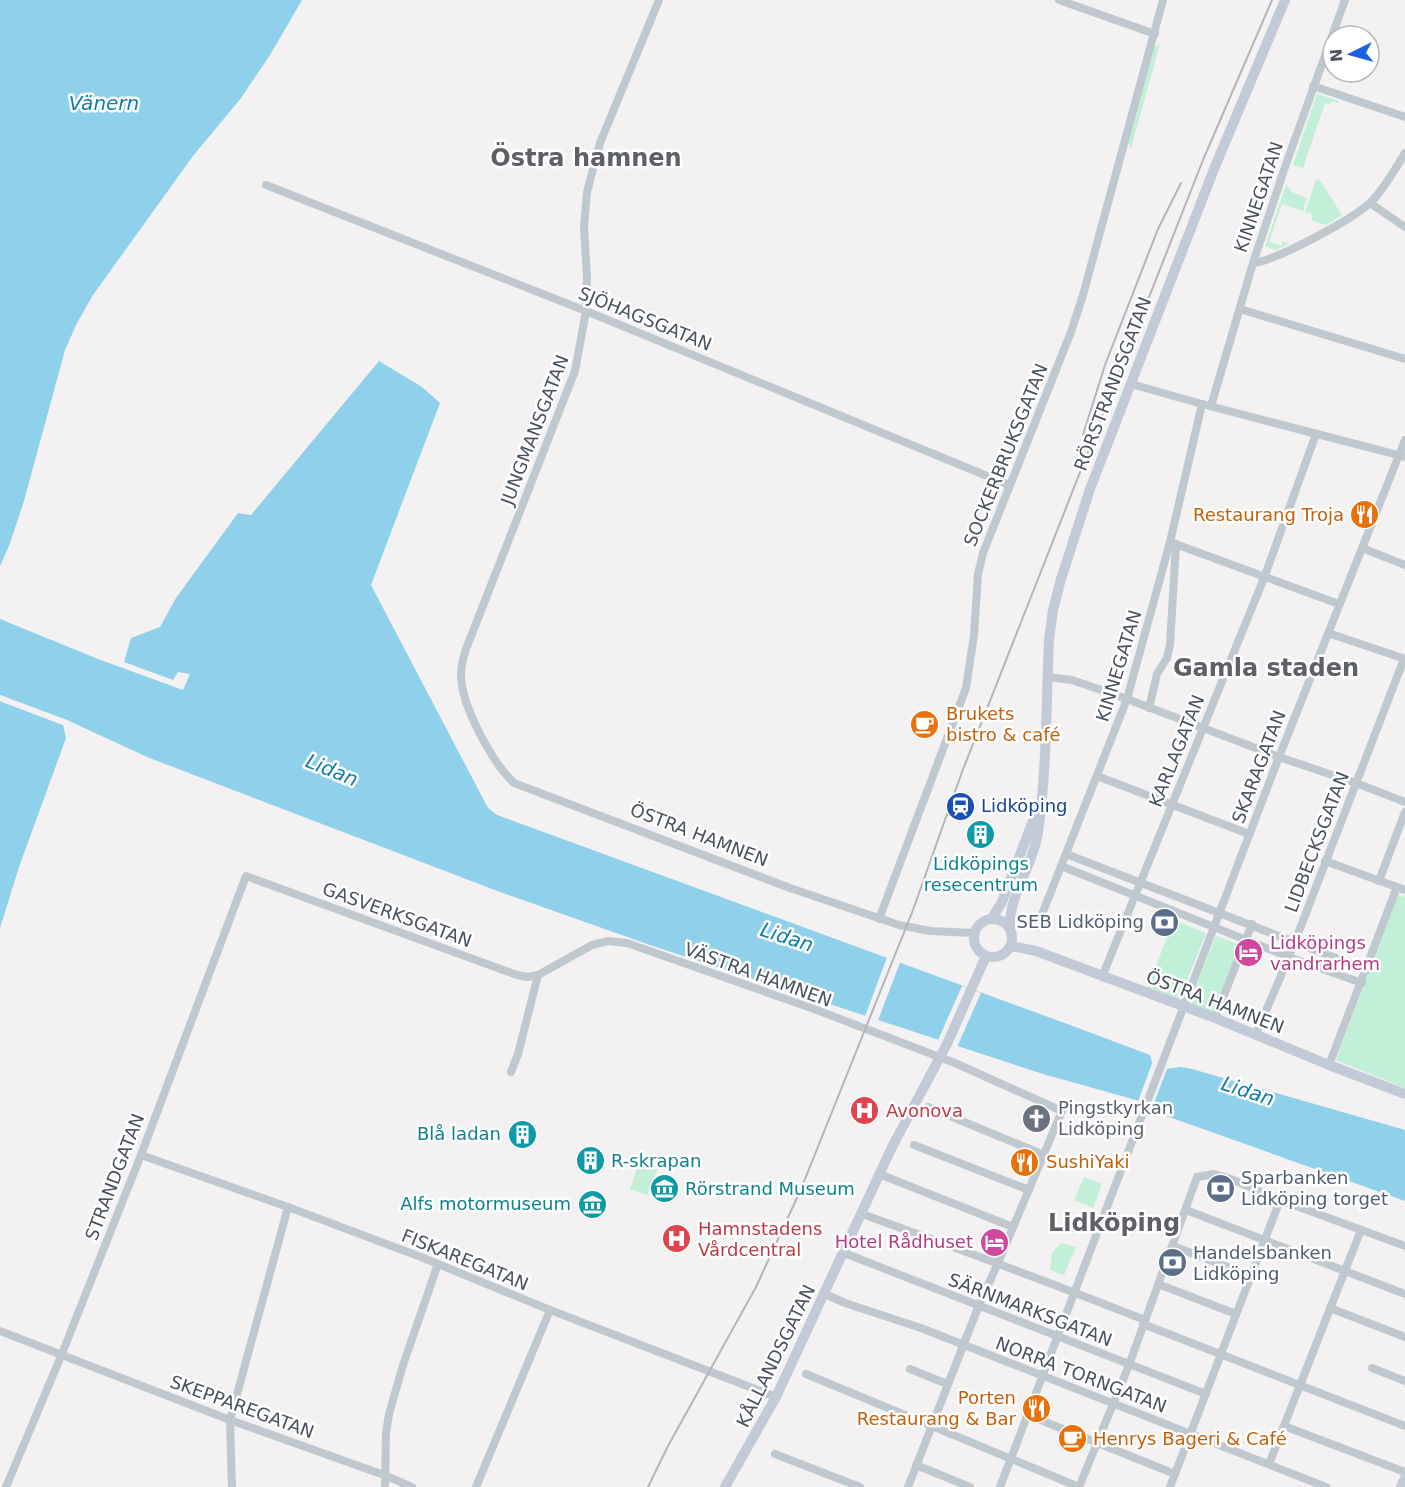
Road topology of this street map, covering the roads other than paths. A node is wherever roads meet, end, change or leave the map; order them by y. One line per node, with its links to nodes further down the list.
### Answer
1 (659, 0): 15 (street, JUNGMANSGATAN)
2 (1059, 0): 6 (street)
3 (1164, 0): 6 (street, SOCKERBRUKSGATAN)
4 (1285, 0): 17 (main road, RÖRSTRANDSGATAN)
5 (1345, 0): 7 (street, KINNEGATAN)
6 (1155, 34): 23 (street, SOCKERBRUKSGATAN)
7 (1313, 86): 8 (street); 13 (street, KINNEGATAN)
8 (1405, 117)
9 (1405, 153): 11 (street)
10 (266, 185): 15 (street, SJÖHAGSGATAN)
11 (1370, 203): 12 (street); 13 (street)
12 (1405, 227)
13 (1253, 263): 14 (street, KINNEGATAN)
14 (1240, 309): 16 (street); 19 (street, KINNEGATAN)
15 (586, 311): 23 (street, SJÖHAGSGATAN); 32 (street, JUNGMANSGATAN)
16 (1405, 359)
17 (1131, 384): 18 (street); 31 (main road, RÖRSTRANDSGATAN)
18 (1202, 404): 19 (street); 24 (street, KINNEGATAN)
19 (1211, 406): 20 (street)
20 (1316, 434): 22 (street); 27 (street, KARLAGATAN)
21 (1405, 440): 22 (street, SKARAGATAN)
22 (1402, 456): 25 (street, SKARAGATAN)
23 (1009, 485): 54 (street, SOCKERBRUKSGATAN)
24 (1173, 543): 27 (street); 33 (street, KINNEGATAN); 34 (street)
25 (1362, 548): 26 (street); 28 (street, SKARAGATAN)
26 (1405, 565)
27 (1264, 578): 28 (street); 35 (street, KARLAGATAN)
28 (1339, 604): 29 (street, SKARAGATAN)
29 (1328, 633): 30 (street); 36 (street, SKARAGATAN)
30 (1405, 659): 38 (street, LIDBECKSGATAN)
31 (1047, 677): 33 (street); 39 (main road, RÖRSTRANDSGATAN)
32 (464, 693): 54 (street, ÖSTRA HAMNEN)
33 (1127, 699): 34 (street); 37 (street, KINNEGATAN)
34 (1149, 708): 35 (street)
35 (1202, 728): 36 (street); 41 (street, KARLAGATAN)
36 (1279, 757): 38 (street); 43 (street, SKARAGATAN)
37 (1097, 776): 41 (street); 44 (street, KINNEGATAN)
38 (1356, 783): 40 (street); 45 (street, LIDBECKSGATAN)
39 (1041, 798): 53 (main road, RÖRSTRANDSGATAN); 58 (main road, RÖRSTRANDSGATAN)
40 (1405, 802)
41 (1172, 805): 43 (street); 49 (street, KARLAGATAN)
42 (1405, 812): 48 (street)
43 (1250, 834): 52 (street, SKARAGATAN)
44 (1066, 854): 46 (street, KINNEGATAN); 49 (street)
45 (1325, 861): 48 (street); 61 (street, LIDBECKSGATAN)
46 (1061, 866): 51 (street); 56 (street, KINNEGATAN)
47 (246, 876): 66 (street, GASVERKSGATAN); 78 (street, STRANDGATAN)
48 (1379, 880): 50 (street)
49 (1142, 883): 51 (street, KARLAGATAN); 52 (street)
50 (1401, 889): 65 (street)
51 (1135, 895): 57 (street); 67 (street, KARLAGATAN)
52 (1219, 913): 55 (street); 57 (street, SKARAGATAN)
53 (992, 918): 58 (main road); 59 (main road)
54 (879, 919): 59 (street, ÖSTRA HAMNEN)
55 (1252, 924): 60 (street); 61 (street)
56 (1037, 927)
57 (1214, 927): 60 (street); 69 (street, SKARAGATAN)
58 (1010, 928): 62 (main road)
59 (974, 933): 63 (main road)
60 (1247, 940): 64 (street); 70 (street)
61 (1294, 942): 64 (street, LIDBECKSGATAN); 65 (street)
62 (1011, 946): 63 (main road); 67 (main road, ÖSTRA HAMNEN)
63 (986, 956): 72 (main road, KÅLLANDSGATAN)
64 (1289, 957): 68 (street); 71 (street, LIDBECKSGATAN)
65 (1367, 970): 68 (street)
66 (538, 975): 72 (street, VÄSTRA HAMNEN); 74 (street)
67 (1102, 976): 69 (main road, ÖSTRA HAMNEN)
68 (1362, 983): 73 (street)
69 (1183, 1006): 70 (main road, ÖSTRA HAMNEN); 97 (street, SKARAGATAN)
70 (1215, 1018): 71 (main road, ÖSTRA HAMNEN)
71 (1256, 1034): 73 (main road, ÖSTRA HAMNEN)
72 (940, 1058): 79 (street, VÄSTRA HAMNEN); 80 (main road, KÅLLANDSGATAN)
73 (1329, 1065): 75 (main road, ÖSTRA HAMNEN)
74 (511, 1072)
75 (1405, 1094)
76 (928, 1107): 79 (street)
77 (914, 1145): 81 (street)
78 (141, 1155): 83 (street, FISKAREGATAN); 110 (street, STRANDGATAN)
79 (1044, 1155): 81 (street)
80 (879, 1174): 85 (main road, KÅLLANDSGATAN); 86 (street)
81 (1029, 1190): 86 (street)
82 (1280, 1200): 84 (street); 87 (street); 88 (street)
83 (288, 1207): 92 (street, FISKAREGATAN); 123 (street)
84 (1186, 1210): 88 (street); 89 (street)
85 (862, 1214): 91 (main road, KÅLLANDSGATAN); 93 (street)
86 (1013, 1227): 93 (street)
87 (1361, 1230): 90 (street); 94 (street)
88 (1265, 1240): 94 (street); 95 (street)
89 (1173, 1246): 95 (street); 96 (street)
90 (1405, 1246)
91 (844, 1253): 98 (main road, KÅLLANDSGATAN); 100 (street, SÄRNMARKSGATAN)
92 (438, 1264): 102 (street, FISKAREGATAN); 135 (street)
93 (998, 1265): 97 (street); 100 (street)
94 (1344, 1270): 99 (street); 101 (street)
95 (1251, 1276): 103 (street)
96 (1158, 1284): 103 (street); 104 (street)
97 (1074, 1290): 104 (street); 106 (street, SKARAGATAN)
98 (825, 1294): 108 (street, NORRA TORNGATAN); 120 (main road, KÅLLANDSGATAN)
99 (1405, 1294)
100 (978, 1305): 106 (street, SÄRNMARKSGATAN); 108 (street)
101 (1330, 1308): 107 (street); 118 (street)
102 (550, 1310): 120 (street, FISKAREGATAN); 141 (street)
103 (1236, 1314): 109 (street)
104 (1144, 1322): 109 (street); 111 (street)
105 (0, 1331): 110 (street, SKEPPAREGATAN)
106 (1057, 1336): 111 (street, SÄRNMARKSGATAN); 115 (street, SKARAGATAN)
107 (1405, 1337)
108 (963, 1345): 115 (street, NORRA TORNGATAN); 117 (street)
109 (1221, 1354): 118 (street); 119 (street)
110 (61, 1356): 123 (street, SKEPPAREGATAN); 137 (street, STRANDGATAN)
111 (1129, 1365): 119 (street, SÄRNMARKSGATAN); 121 (street)
112 (1372, 1368): 116 (street)
113 (910, 1369): 117 (street)
114 (806, 1374): 124 (street)
115 (1042, 1376): 121 (street, NORRA TORNGATAN); 122 (street, SKARAGATAN)
116 (1405, 1381)
117 (948, 1384): 124 (street)
118 (1299, 1384): 125 (street); 126 (street)
119 (1206, 1394): 127 (street)
120 (776, 1397): 142 (main road, KÅLLANDSGATAN)
121 (1114, 1403): 127 (street, NORRA TORNGATAN); 128 (street)
122 (1028, 1415): 128 (street); 130 (street, SKARAGATAN)
123 (230, 1420): 135 (street, SKEPPAREGATAN); 138 (street)
124 (932, 1425): 130 (street); 132 (street)
125 (1284, 1426): 131 (street); 133 (street)
126 (1405, 1426)
127 (1191, 1433): 131 (street, NORRA TORNGATAN); 134 (street)
128 (1097, 1443): 134 (street); 147 (street)
129 (775, 1454): 143 (street)
130 (1011, 1457): 146 (street, SKARAGATAN); 147 (street)
131 (1269, 1464): 149 (street, NORRA TORNGATAN)
132 (916, 1465): 144 (street); 145 (street)
133 (1405, 1472)
134 (1175, 1474): 148 (street)
135 (384, 1475): 139 (street); 140 (street, SKEPPAREGATAN)
136 (1405, 1478): 150 (main road)
137 (6, 1487)
138 (232, 1487)
139 (385, 1487)
140 (412, 1487)
141 (476, 1487)
142 (725, 1487)
143 (860, 1487)
144 (908, 1487)
145 (970, 1487)
146 (1000, 1487)
147 (1080, 1487)
148 (1170, 1487)
149 (1326, 1487)
150 (1401, 1487)

